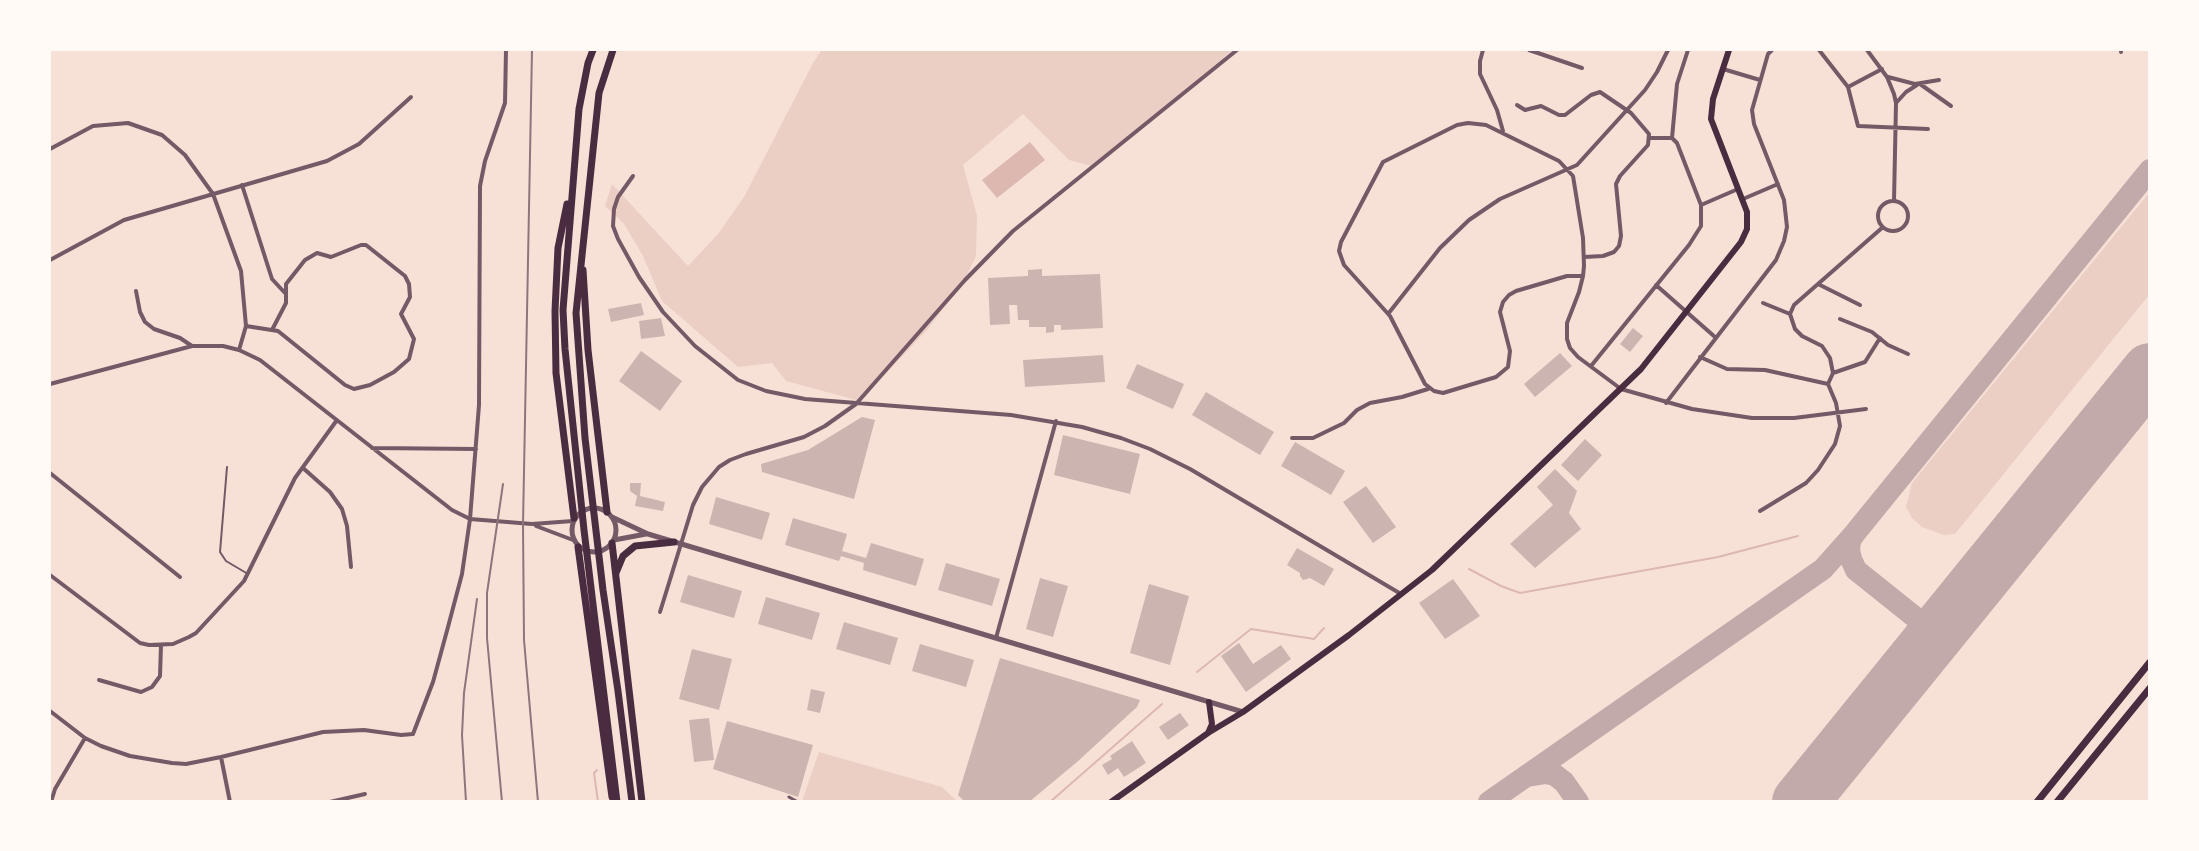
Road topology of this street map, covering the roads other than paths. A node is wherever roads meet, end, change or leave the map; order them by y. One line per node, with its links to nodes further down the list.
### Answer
1 (506, 50): 79 (street)
2 (593, 50): 37 (main road)
3 (613, 50): 43 (main road)
4 (1237, 50): 72 (street)
5 (1483, 50): 28 (street)
6 (1528, 50): 13 (street)
7 (1668, 50): 25 (street)
8 (1688, 50): 30 (street)
9 (1729, 50): 14 (main road)
10 (1772, 50): 17 (street)
11 (1819, 50): 20 (street)
12 (1867, 50): 15 (street)
13 (1582, 68)
14 (1722, 69): 17 (street); 36 (main road)
15 (1882, 69): 16 (street); 20 (street)
16 (1887, 77): 19 (street); 22 (street)
17 (1760, 80): 34 (street)
18 (1939, 80): 19 (street)
19 (1920, 84): 22 (street); 24 (street)
20 (1848, 87): 26 (street)
21 (411, 97): 35 (street)
22 (1896, 103): 26 (street)
23 (1517, 105): 25 (street)
24 (1951, 106)
25 (1627, 110): 29 (street); 32 (street)
26 (1895, 129): 27 (street); 40 (street)
27 (1928, 129)
28 (1503, 132): 32 (street); 54 (street)
29 (1650, 138): 30 (street); 44 (street)
30 (1672, 138): 41 (street)
31 (50, 149): 38 (street)
32 (1569, 170): 44 (street); 54 (street)
33 (633, 176): 72 (street)
34 (1778, 184): 39 (street); 59 (street)
35 (242, 185): 38 (street); 50 (street)
36 (1738, 189): 39 (main road); 41 (street)
37 (571, 190): 84 (main road); 100 (main road)
38 (213, 194): 45 (street); 57 (street)
39 (1742, 200): 53 (main road)
40 (1894, 201): 42 (street); 42 (street)
41 (1701, 205): 48 (street)
42 (1883, 227): 47 (street)
43 (583, 231): 83 (main road); 120 (main road)
44 (1584, 256): 46 (street)
45 (50, 260)
46 (1583, 276): 65 (street); 69 (street)
47 (1818, 284): 52 (street); 55 (street)
48 (1656, 285): 53 (street); 65 (street)
49 (136, 291): 61 (street)
50 (285, 293): 58 (street); 58 (street)
51 (1763, 303): 55 (street)
52 (1860, 305)
53 (1686, 312): 59 (street); 70 (main road)
54 (1388, 314): 69 (street)
55 (1790, 314): 66 (street)
56 (1840, 319): 60 (street)
57 (246, 326): 58 (street); 62 (street)
58 (272, 330)
59 (1715, 337): 64 (street)
60 (1880, 338): 63 (street); 66 (street)
61 (192, 346): 62 (street); 67 (street)
62 (239, 350): 75 (street)
63 (1908, 354)
64 (1700, 357): 68 (street); 71 (street)
65 (1591, 366): 70 (street)
66 (1833, 373): 68 (street)
67 (50, 384)
68 (1828, 384): 74 (street)
69 (1429, 388): 77 (street)
70 (1621, 389): 71 (street); 101 (main road)
71 (1666, 403): 74 (street)
72 (856, 404): 76 (street); 93 (street)
73 (1866, 409): 74 (street)
74 (1839, 412): 85 (street)
75 (337, 420): 78 (street); 81 (street)
76 (1056, 421): 101 (street); 103 (street)
77 (1292, 438)
78 (371, 448): 79 (street); 87 (street)
79 (476, 449): 87 (street)
80 (227, 467): 95 (lane)
81 (303, 468): 94 (street); 95 (street)
82 (50, 473): 98 (street)
83 (602, 473): 84 (main road); 86 (main road)
84 (570, 477): 88 (main road)
85 (1760, 511)
86 (610, 515): 88 (street); 90 (street); 91 (street)
87 (470, 519): 89 (street); 113 (street)
88 (573, 520): 89 (street); 92 (street)
89 (532, 524): 92 (street)
90 (648, 534): 91 (street); 93 (street)
91 (613, 542): 92 (street); 97 (main road)
92 (576, 543): 100 (main road)
93 (677, 543): 97 (main road); 102 (street); 103 (street)
94 (351, 567)
95 (248, 574): 104 (street)
96 (50, 575): 104 (street)
97 (616, 575): 99 (main road)
98 (180, 577)
99 (617, 589): 100 (main road); 121 (main road)
100 (589, 594): 119 (main road)
101 (1402, 595): 110 (main road)
102 (660, 612)
103 (996, 638): 108 (street)
104 (161, 645): 106 (street)
105 (2150, 662): 124 (main road)
106 (99, 680)
107 (2150, 688): 125 (main road)
108 (1209, 702): 110 (street); 111 (main road)
109 (50, 711): 112 (street)
110 (1243, 712): 111 (main road)
111 (1208, 733): 123 (main road)
112 (85, 738): 113 (street); 116 (street)
113 (221, 757): 117 (street)
114 (365, 794): 118 (street)
115 (789, 797): 122 (street)
116 (51, 801)
117 (230, 801)
118 (330, 801)
119 (615, 801)
120 (632, 801)
121 (642, 801)
122 (798, 801)
123 (1111, 801)
124 (2037, 801)
125 (2057, 801)

